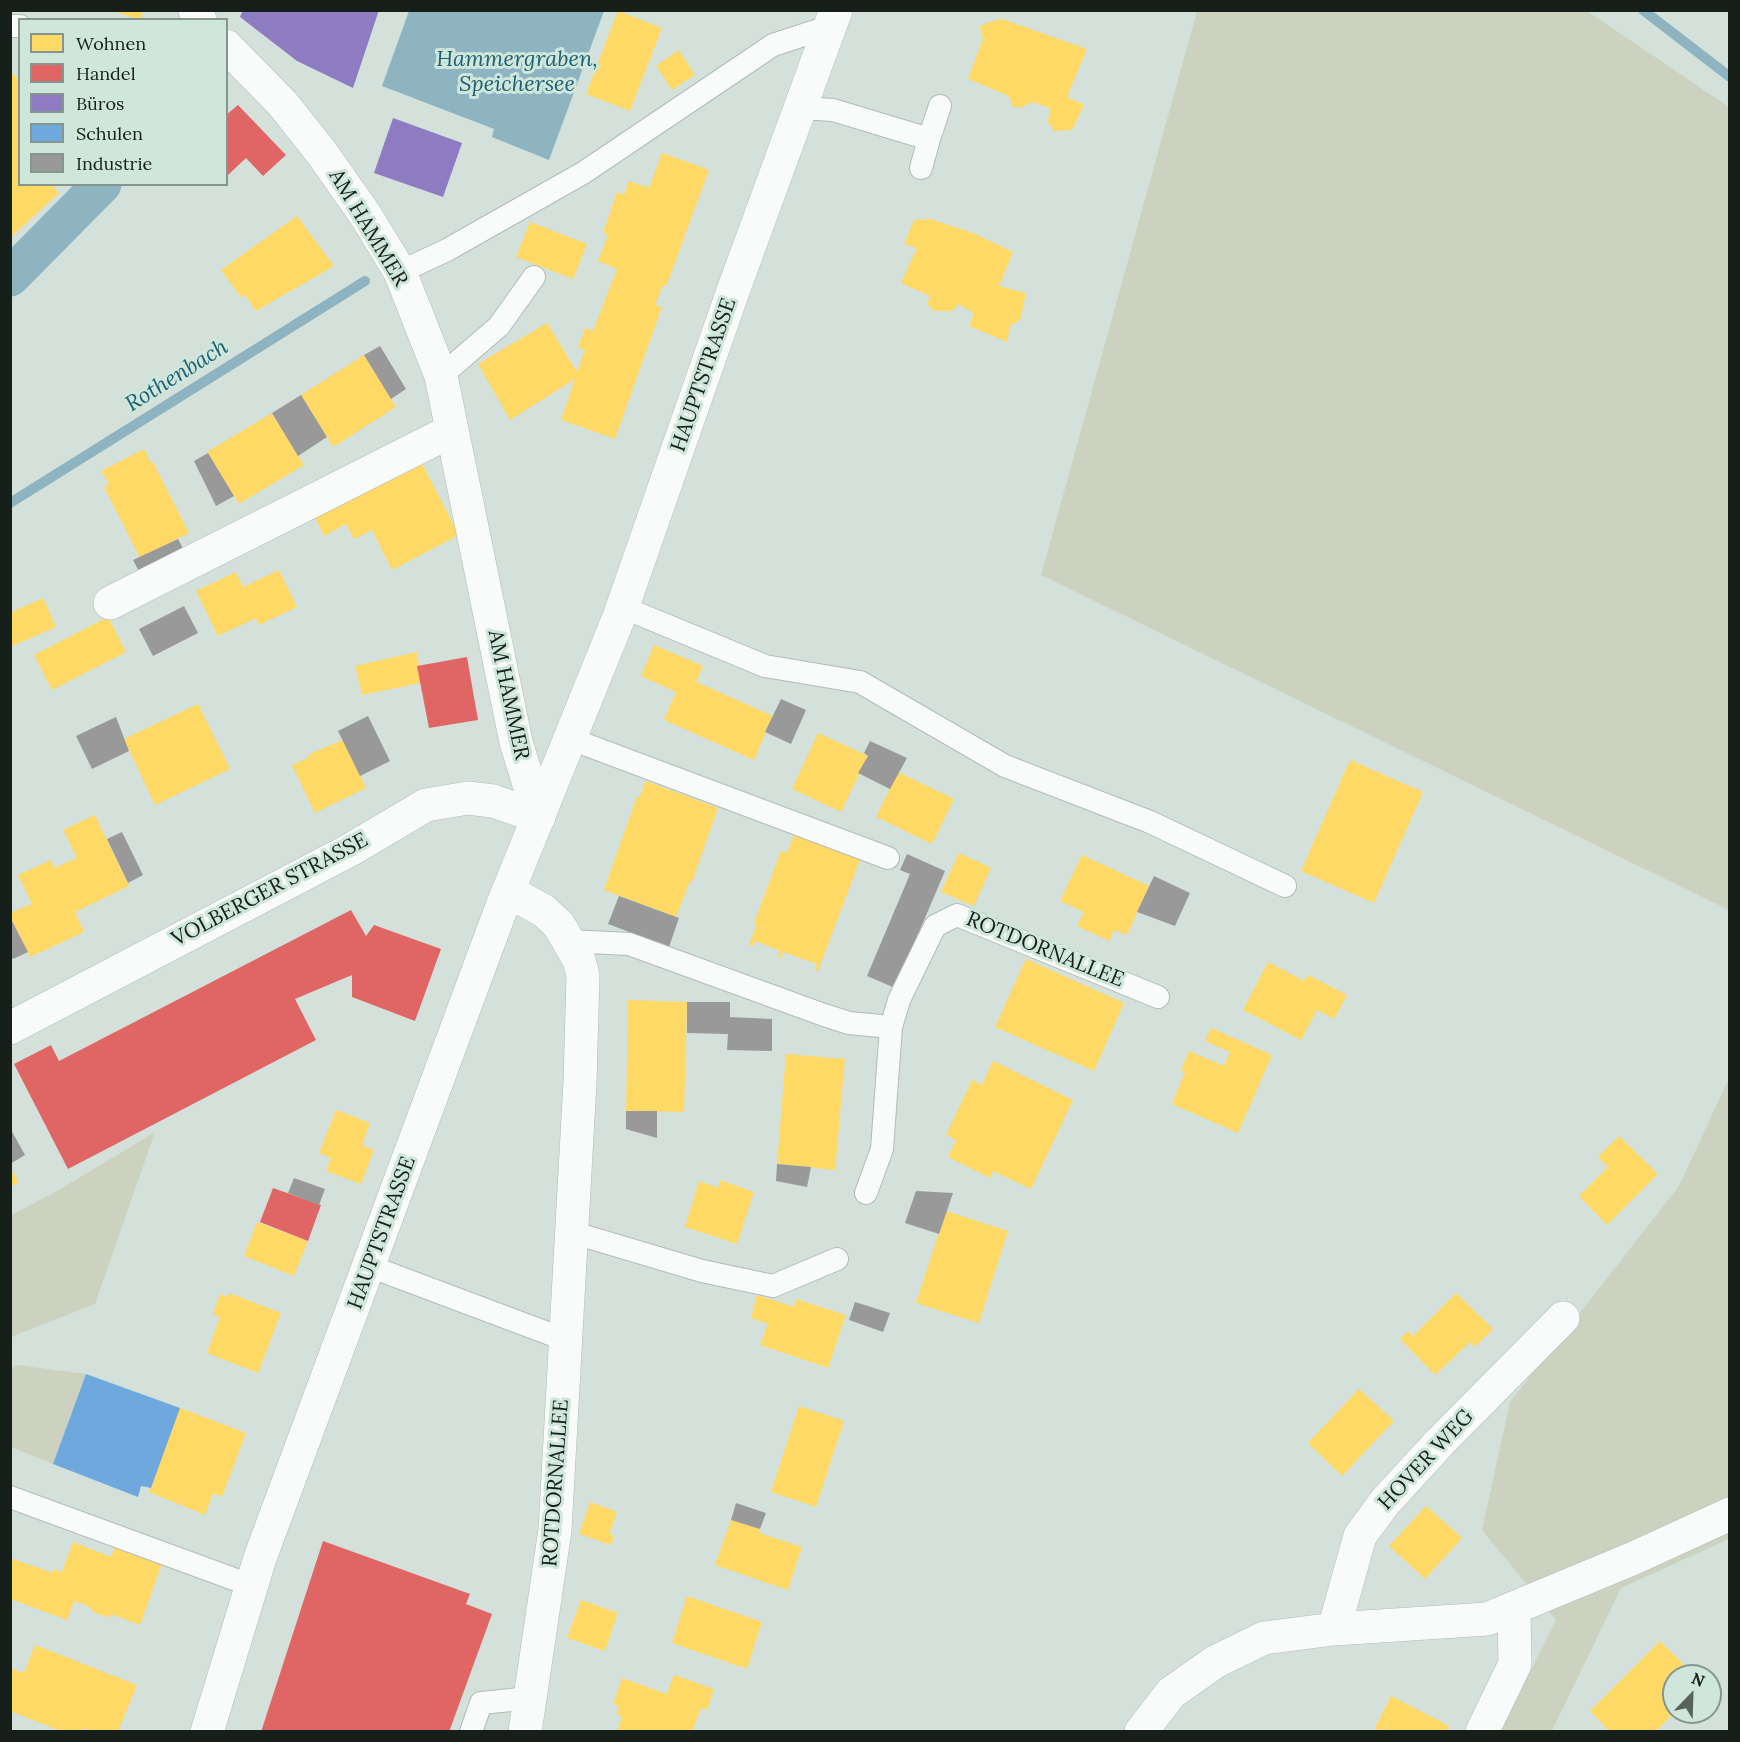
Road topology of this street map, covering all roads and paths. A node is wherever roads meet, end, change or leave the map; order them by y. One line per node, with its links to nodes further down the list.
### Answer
1 (834, 18): 4 (street, HAUPTSTRASSE); 7 (lane)
2 (229, 50): 7 (street, AM HAMMER)
3 (940, 106): 5 (lane)
4 (800, 108): 5 (lane); 12 (street, HAUPTSTRASSE)
5 (929, 139): 6 (lane)
6 (921, 168)
7 (400, 272): 9 (street, AM HAMMER)
8 (534, 277): 9 (lane)
9 (441, 376): 10 (street, AM HAMMER)
10 (451, 431): 11 (street); 14 (street, AM HAMMER)
11 (110, 603)
12 (622, 607): 13 (street, HAUPTSTRASSE); 16 (lane)
13 (571, 739): 14 (street, HAUPTSTRASSE); 15 (lane)
14 (539, 817): 17 (street, HAUPTSTRASSE); 21 (street, VOLBERGER STRASSE)
15 (888, 858)
16 (1285, 886)
17 (508, 891): 18 (street, ROTDORNALLEE); 25 (street, HAUPTSTRASSE)
18 (570, 941): 20 (lane); 23 (street, ROTDORNALLEE)
19 (1158, 997): 20 (lane, ROTDORNALLEE)
20 (891, 1027): 22 (lane, ROTDORNALLEE)
21 (10, 1028)
22 (866, 1193)
23 (571, 1232): 24 (lane); 27 (street, ROTDORNALLEE)
24 (837, 1259)
25 (369, 1266): 27 (lane); 30 (street, HAUPTSTRASSE)
26 (1563, 1318): 32 (street, HOVER WEG)
27 (566, 1340): 33 (street, ROTDORNALLEE)
28 (10, 1497): 30 (lane)
29 (1730, 1514): 31 (street)
30 (250, 1586): 34 (street, HAUPTSTRASSE)
31 (1514, 1610): 32 (street); 38 (street)
32 (1334, 1629): 37 (street)
33 (530, 1698): 35 (lane); 36 (street, ROTDORNALLEE)
34 (207, 1731)
35 (471, 1731)
36 (525, 1731)
37 (1141, 1731)
38 (1482, 1731)

